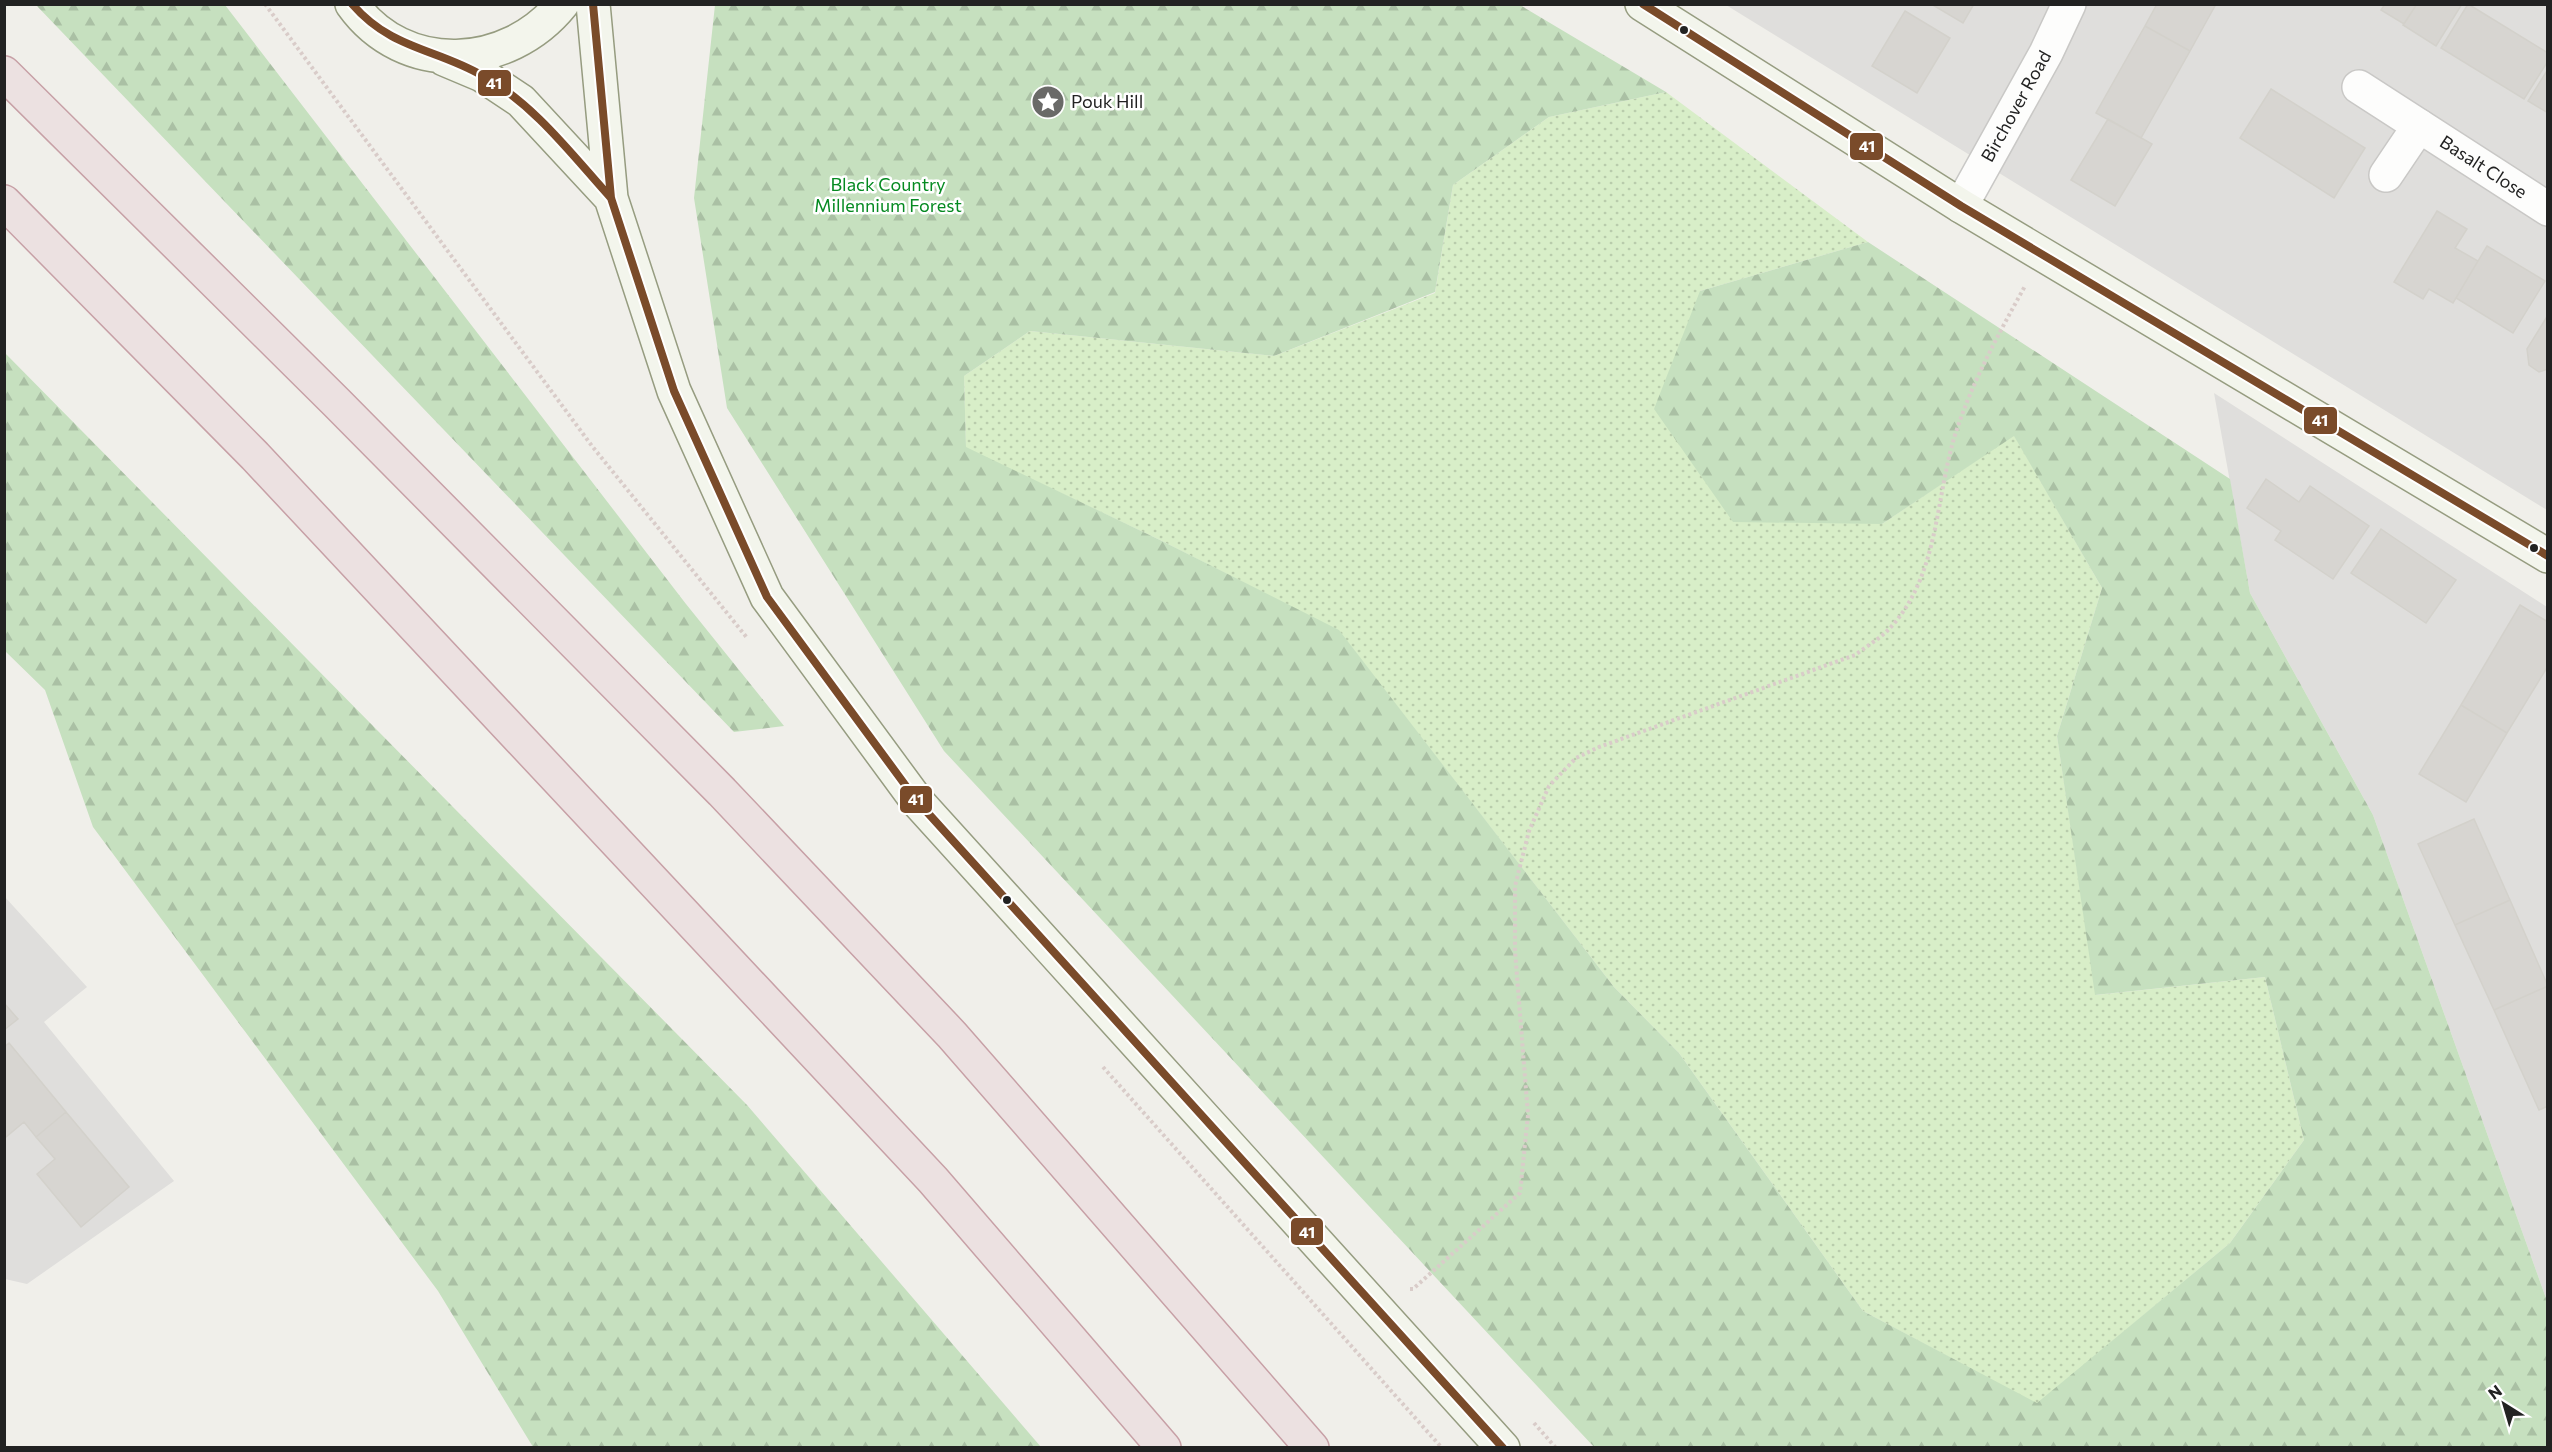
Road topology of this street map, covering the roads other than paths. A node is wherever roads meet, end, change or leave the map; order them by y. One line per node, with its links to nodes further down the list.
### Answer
1 (562, 4): 6 (street)
2 (593, 4): 11 (street)
3 (1642, 4): 13 (street)
4 (2069, 4): 13 (street, Birchover Road)
5 (353, 7): 6 (street)
6 (435, 55): 11 (street)
7 (4, 73): 17 (highway)
8 (2359, 87): 9 (street, Basalt Close)
9 (2419, 126): 10 (street, Basalt Close); 14 (street, Basalt Close)
10 (2386, 175)
11 (611, 198): 18 (street)
12 (4, 202): 16 (highway)
13 (1961, 206): 15 (street)
14 (2547, 209)
15 (2547, 556)
16 (1164, 1448)
17 (1312, 1448)
18 (1503, 1448)

